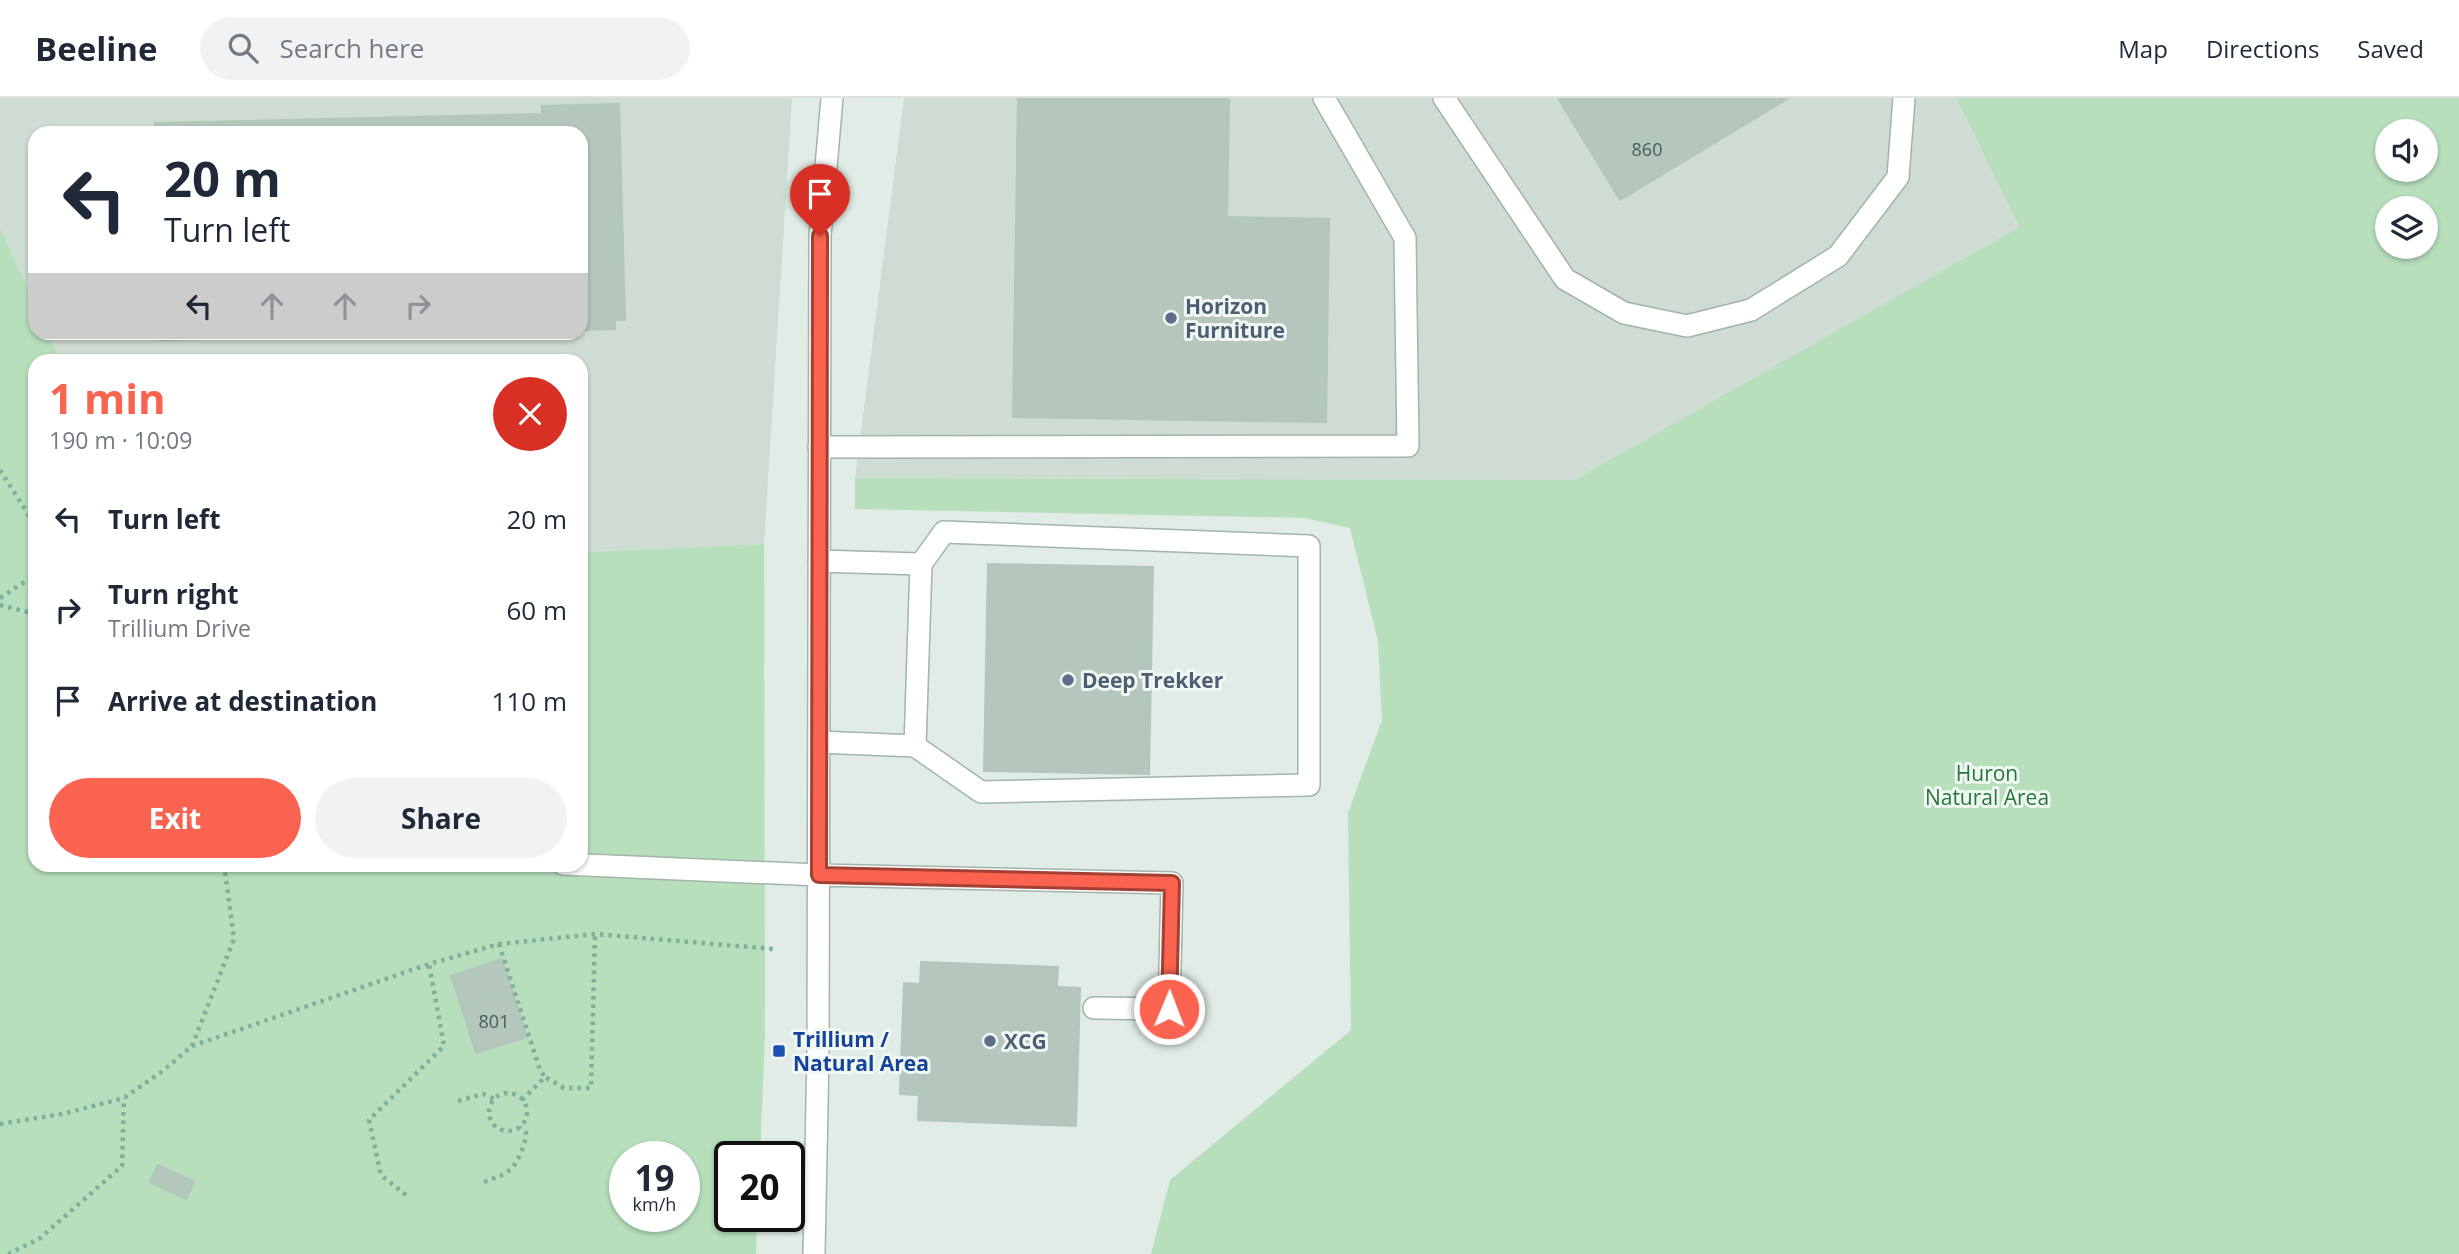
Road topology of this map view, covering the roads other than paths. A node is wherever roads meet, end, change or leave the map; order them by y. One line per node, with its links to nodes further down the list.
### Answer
1 (832, 98): 5 (street)
2 (1324, 98): 5 (street)
3 (1444, 98): 4 (street)
4 (1904, 98)
5 (819, 447): 6 (street)
6 (819, 561): 7 (street); 8 (street)
7 (921, 564): 9 (street); 9 (street)
8 (819, 742): 9 (street); 11 (street)
9 (915, 746)
10 (588, 865): 11 (street)
11 (819, 875): 12 (street); 13 (street)
12 (1094, 1008)
13 (814, 1254)

